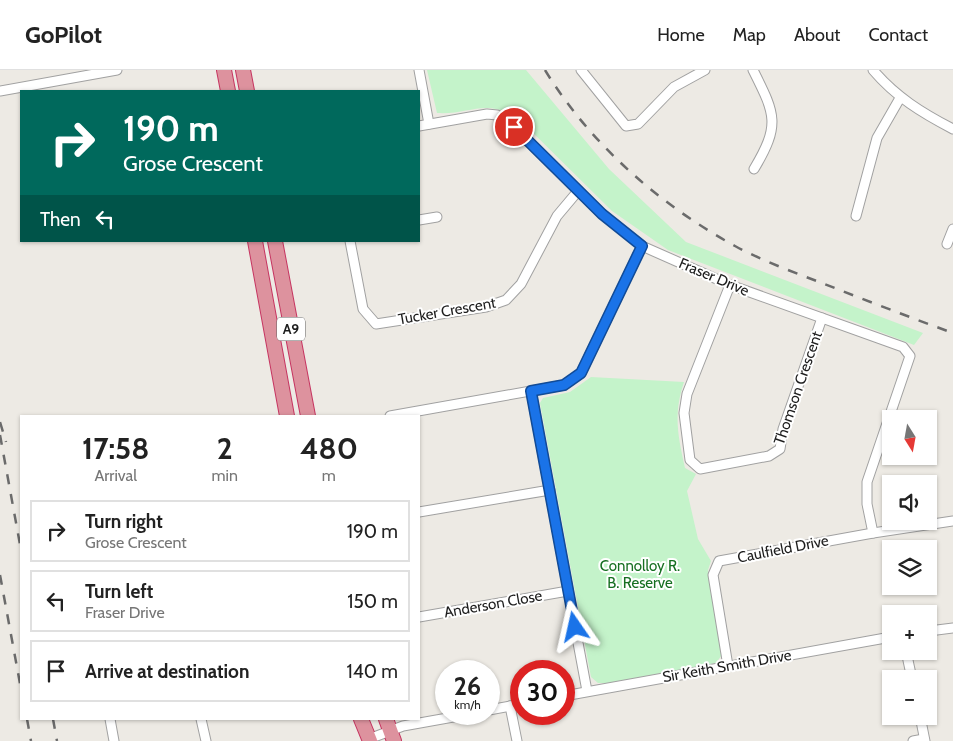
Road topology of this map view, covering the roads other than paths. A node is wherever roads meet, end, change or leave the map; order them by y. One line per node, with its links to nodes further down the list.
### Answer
1 (117, 70): 11 (street)
2 (224, 70): 9 (highway)
3 (243, 70): 10 (highway)
4 (419, 70): 13 (street)
5 (582, 70): 6 (street)
6 (705, 70)
7 (753, 70): 16 (street)
8 (873, 70): 12 (street)
9 (228, 90)
10 (247, 90)
11 (0, 91)
12 (900, 98): 15 (street); 18 (street)
13 (429, 124): 14 (street); 17 (street, Fraser Drive)
14 (420, 126)
15 (953, 129)
16 (754, 169)
17 (578, 191): 24 (street, Tucker Crescent); 26 (street, Fraser Drive)
18 (856, 216)
19 (437, 217): 20 (street)
20 (420, 220)
21 (953, 229): 25 (street)
22 (256, 242): 30 (highway, A9)
23 (275, 242): 31 (highway, A9)
24 (350, 242)
25 (947, 244)
26 (642, 246): 27 (street, Fraser Drive); 29 (street)
27 (730, 285): 28 (street, Fraser Drive); 28 (street, Thomson Crescent)
28 (822, 318): 36 (street, Fraser Drive)
29 (531, 391): 32 (street); 33 (street)
30 (287, 415)
31 (308, 415)
32 (396, 415)
33 (550, 490): 34 (street); 37 (street)
34 (420, 512)
35 (953, 521): 36 (street, Caulfield Drive)
36 (874, 533): 42 (street, Caulfield Drive)
37 (568, 591): 38 (street, Anderson Close); 43 (street)
38 (420, 617)
39 (953, 628): 40 (street)
40 (937, 630)
41 (882, 639): 42 (street, Sir Keith Smith Drive)
42 (728, 666): 43 (street, Sir Keith Smith Drive)
43 (587, 692): 44 (street, Sir Keith Smith Drive)
44 (575, 694)
45 (510, 706): 46 (street)
46 (500, 708)
47 (110, 720): 56 (street)
48 (201, 720): 57 (street)
49 (361, 720): 54 (highway)
50 (435, 721): 53 (street)
51 (514, 725): 58 (street)
52 (922, 725): 55 (street)
53 (390, 730): 54 (street)
54 (369, 740)
55 (924, 740): 59 (street)
56 (114, 741)
57 (206, 741)
58 (517, 741)
59 (913, 741)

